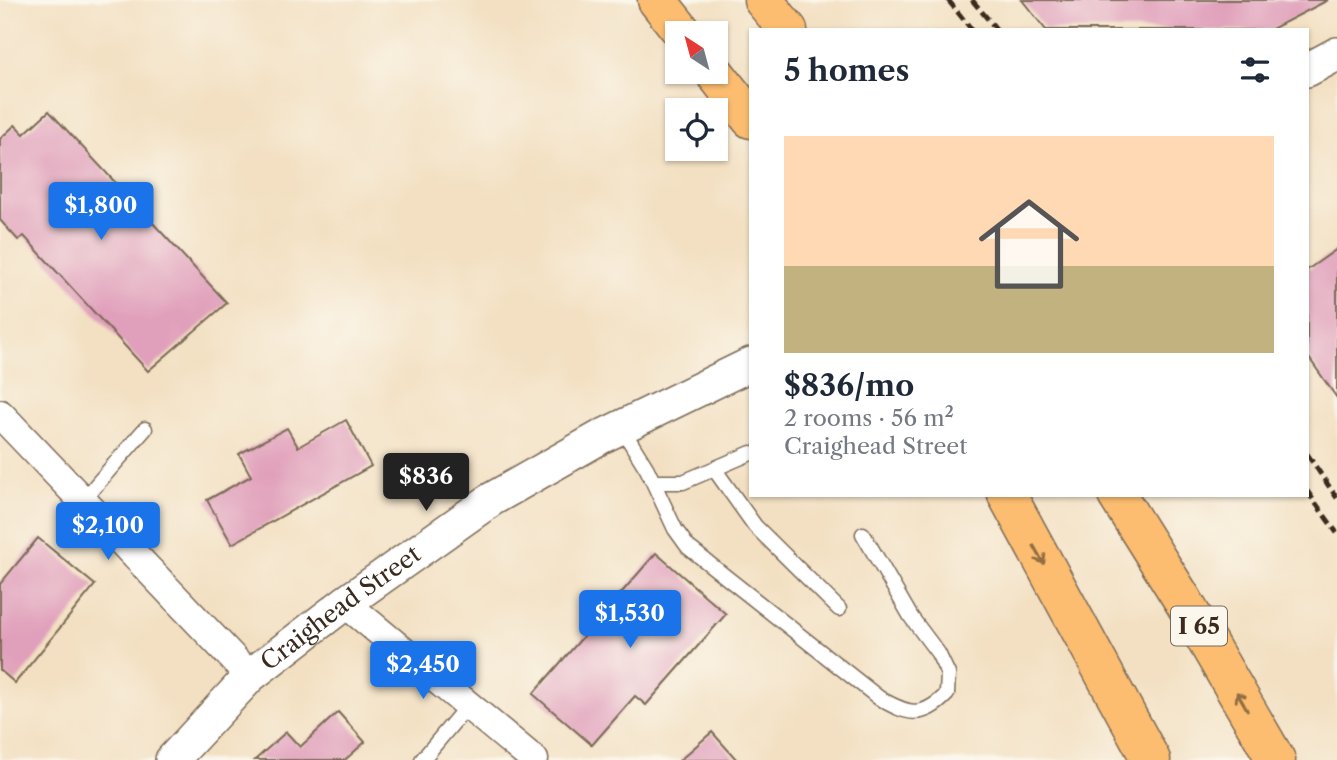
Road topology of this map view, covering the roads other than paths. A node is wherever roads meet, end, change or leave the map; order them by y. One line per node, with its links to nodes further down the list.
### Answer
1 (657, 0): 3 (highway)
2 (763, 0): 4 (highway)
3 (674, 21)
4 (786, 28)
5 (1337, 54): 6 (street)
6 (1309, 69)
7 (723, 84): 8 (highway)
8 (749, 116)
9 (749, 365): 11 (street, Craighead Street)
10 (0, 414): 18 (street)
11 (621, 427): 15 (lane); 20 (street, Craighead Street)
12 (145, 429): 18 (lane)
13 (749, 454): 14 (lane)
14 (715, 470): 15 (lane); 21 (lane)
15 (653, 482): 19 (lane)
16 (1008, 497): 27 (highway, one-way to 27)
17 (1118, 497): 28 (highway, I 65, one-way to 17)
18 (83, 500): 22 (street)
19 (863, 534)
20 (345, 603): 22 (street, Craighead Street); 23 (street)
21 (839, 609)
22 (250, 676): 24 (street, Craighead Street)
23 (468, 705): 25 (lane); 26 (street)
24 (172, 760)
25 (422, 760)
26 (534, 760)
27 (1151, 760)
28 (1276, 760)

